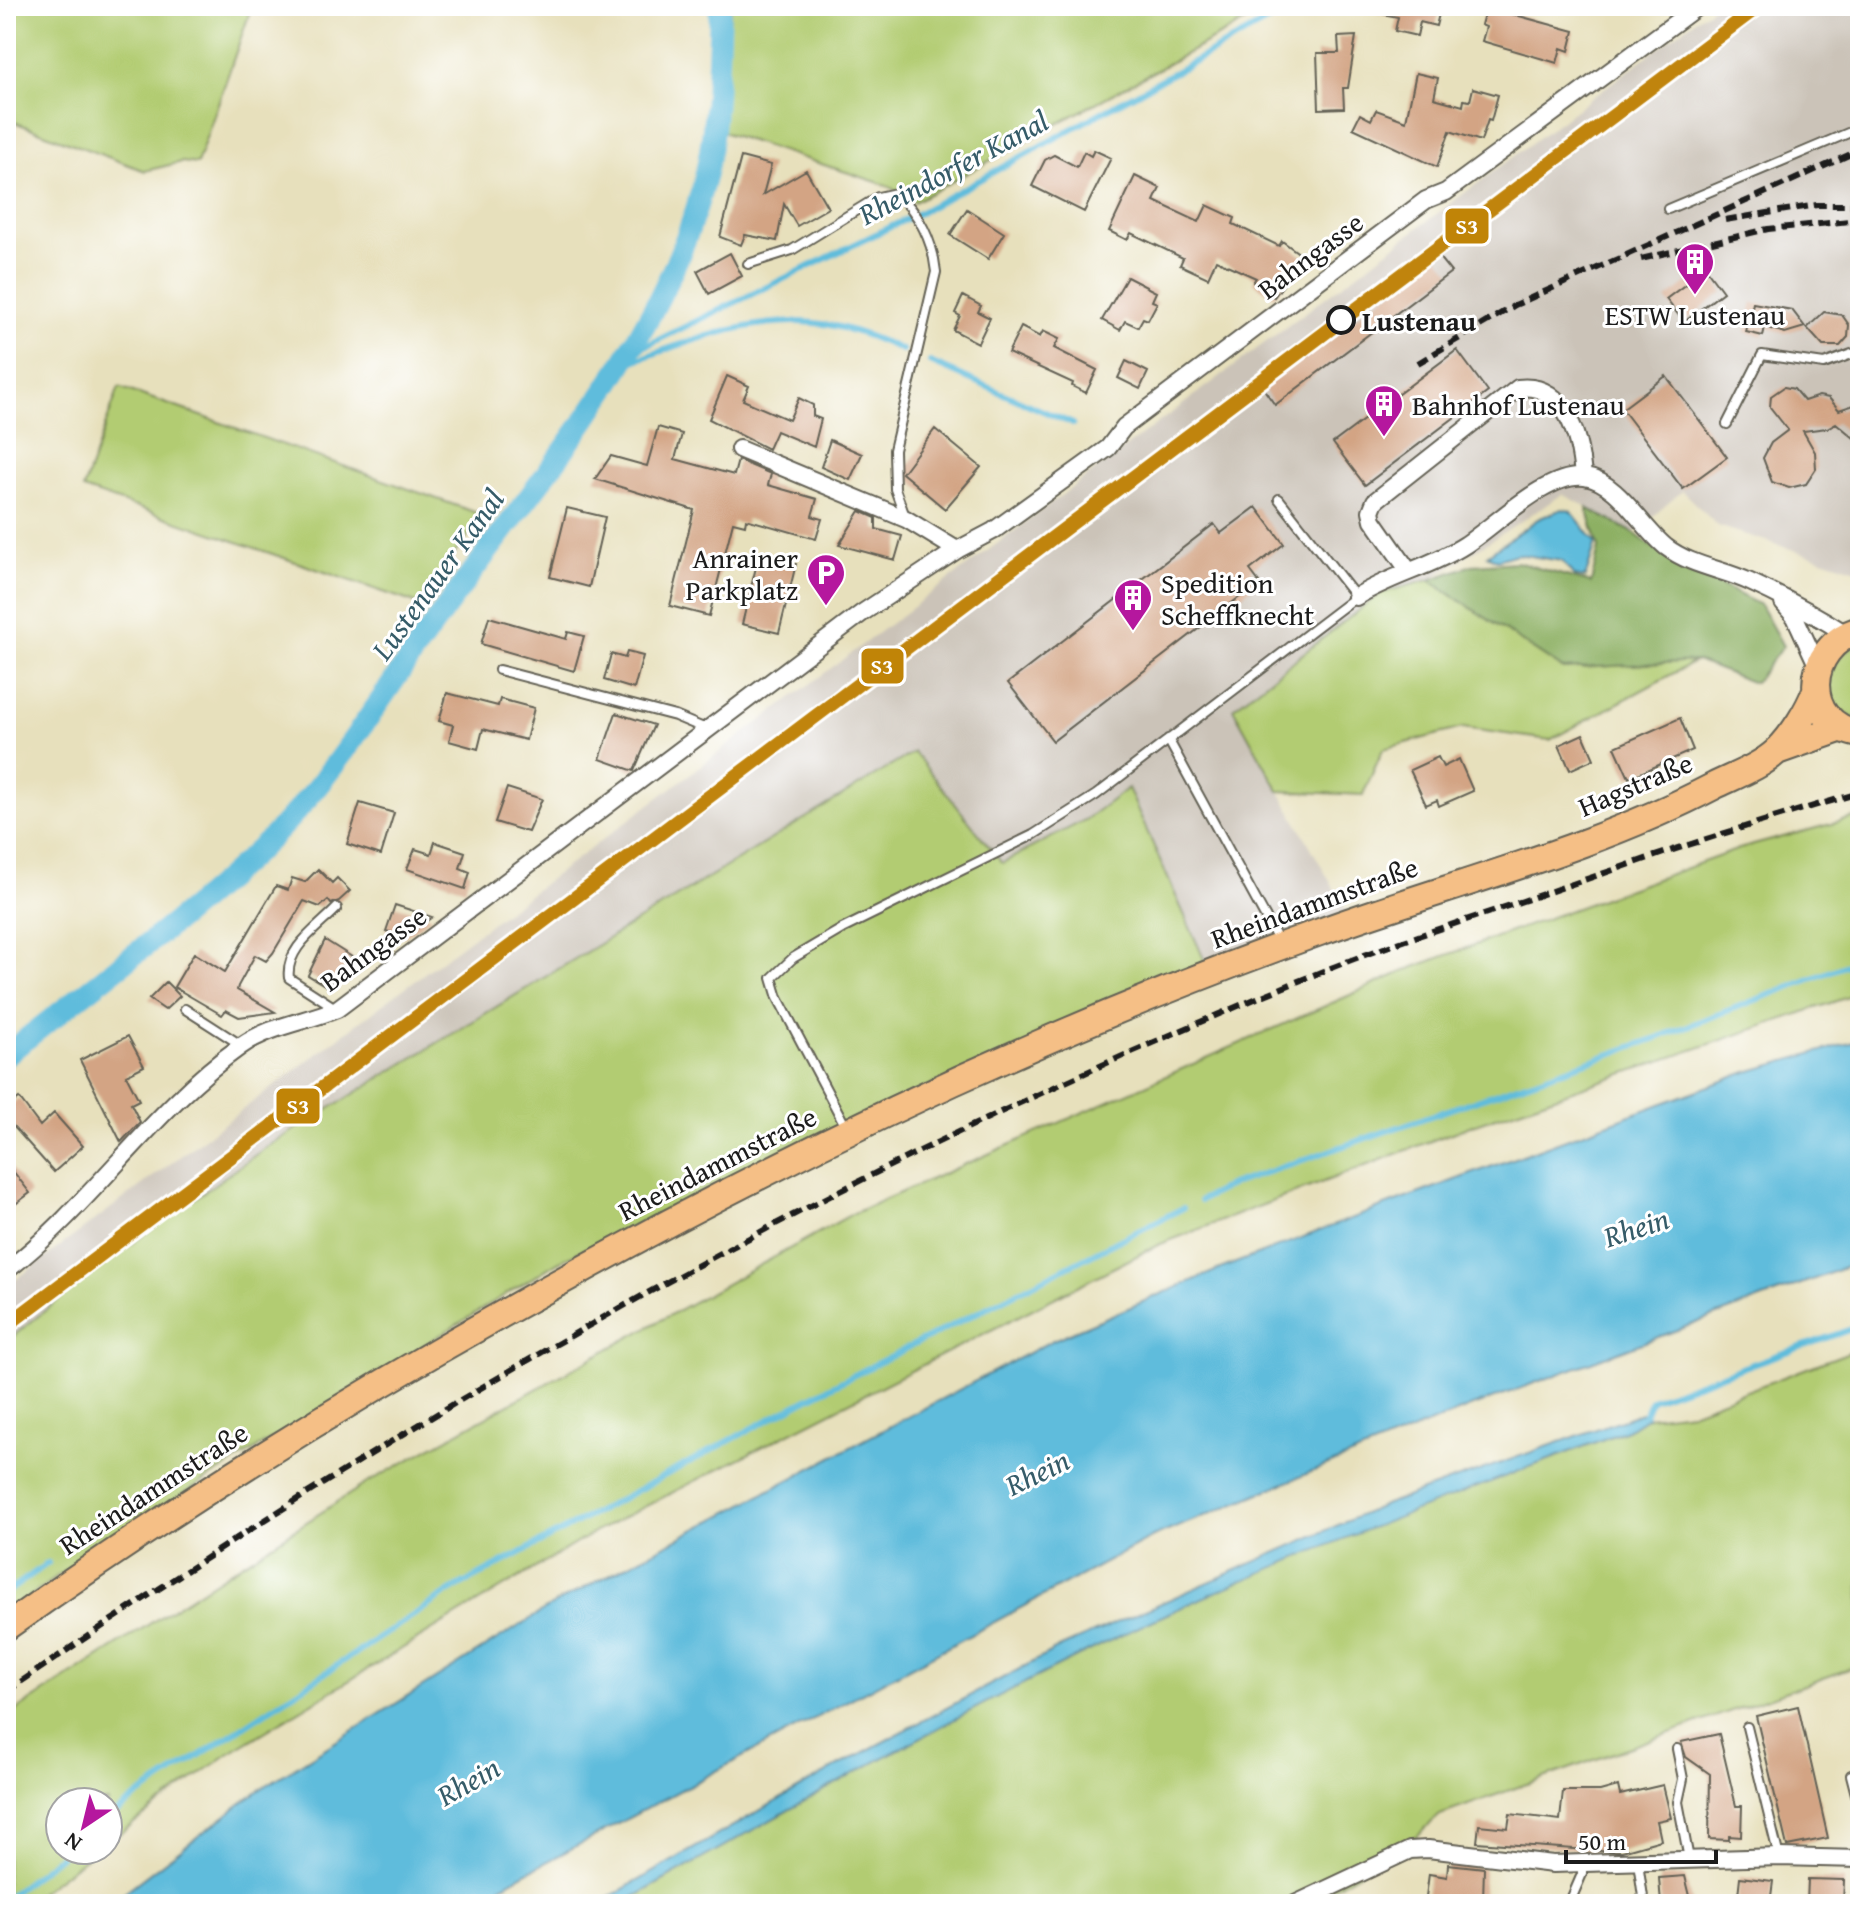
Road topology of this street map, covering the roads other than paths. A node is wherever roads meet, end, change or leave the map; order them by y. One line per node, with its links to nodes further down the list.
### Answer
1 (1698, 6): 11 (street, Bahngasse)
2 (1860, 128): 3 (lane)
3 (1668, 209)
4 (748, 264): 10 (lane)
5 (1860, 351): 6 (lane)
6 (1727, 424)
7 (739, 449): 10 (street)
8 (1583, 477): 12 (street); 12 (street); 14 (street, Hagstraße)
9 (1279, 499): 13 (lane)
10 (906, 519): 11 (street)
11 (957, 550): 18 (street, Bahngasse)
12 (1408, 570): 13 (street)
13 (1356, 597): 20 (lane)
14 (1780, 598): 15 (street, Hagstraße); 17 (street, Hagstraße)
15 (1853, 632): 17 (main road, Hagstraße)
16 (499, 670): 18 (lane)
17 (1817, 679): 19 (main road, Hagstraße); 21 (main road, Hagstraße)
18 (706, 729): 26 (street, Bahngasse)
19 (1851, 731): 21 (main road, Hagstraße)
20 (1168, 739): 24 (lane); 28 (lane)
21 (1777, 751): 22 (main road, Hagstraße)
22 (1513, 865): 24 (main road, Rheindammstraße)
23 (337, 908): 26 (lane)
24 (1281, 947): 28 (main road, Rheindammstraße)
25 (185, 1009): 27 (lane)
26 (337, 1009): 27 (street, Bahngasse)
27 (242, 1045): 29 (street, Bahngasse)
28 (848, 1132): 30 (main road, Rheindammstraße)
29 (6, 1271)
30 (6, 1627)
31 (1747, 1727): 35 (lane)
32 (1677, 1749): 36 (lane)
33 (1851, 1775): 34 (lane)
34 (1860, 1810)
35 (1779, 1857): 36 (street); 37 (street)
36 (1689, 1859): 38 (street)
37 (1860, 1859)
38 (1638, 1862): 39 (street); 43 (lane)
39 (1582, 1863): 40 (street); 42 (lane)
40 (1327, 1897): 41 (street)
41 (1295, 1904)
42 (1569, 1904)
43 (1644, 1904)

